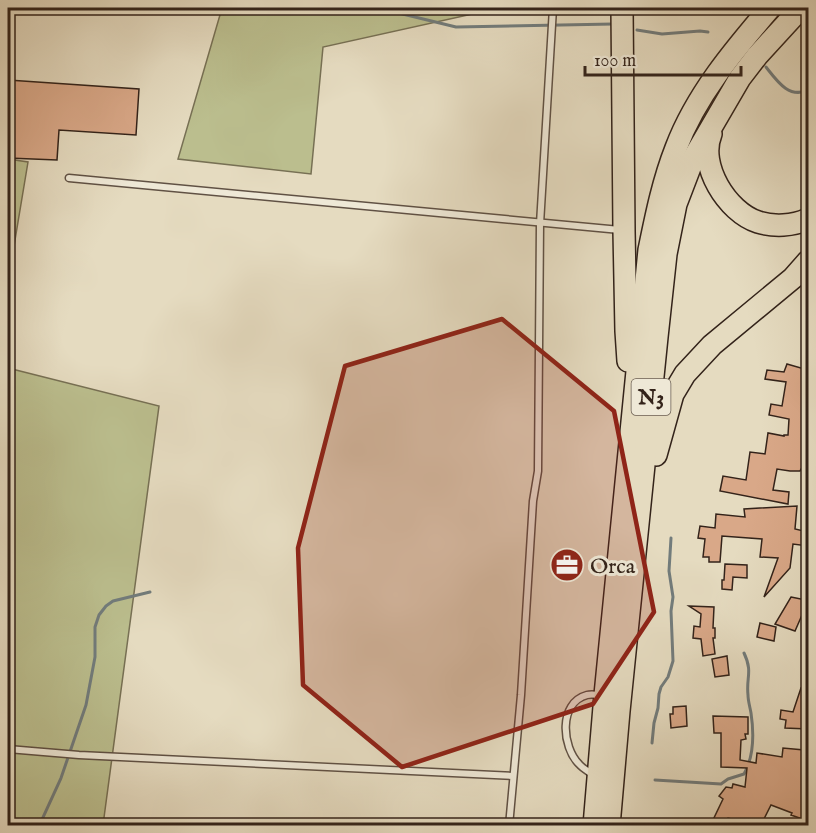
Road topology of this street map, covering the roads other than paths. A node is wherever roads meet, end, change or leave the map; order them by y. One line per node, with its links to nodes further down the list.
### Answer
1 (553, 8): 8 (lane)
2 (622, 8): 9 (highway)
3 (770, 8): 11 (highway, N3)
4 (801, 8): 5 (highway, N3)
5 (723, 107): 7 (highway); 12 (highway, N3)
6 (69, 178): 8 (lane)
7 (808, 219)
8 (540, 224): 9 (lane); 15 (lane)
9 (624, 231): 11 (highway)
10 (808, 261): 12 (highway)
11 (632, 421): 13 (highway, N3)
12 (637, 528): 19 (highway, N3)
13 (605, 695): 16 (highway, N3); 16 (lane)
14 (8, 749): 15 (lane)
15 (513, 777): 17 (lane)
16 (598, 778): 18 (highway, N3)
17 (509, 825)
18 (594, 825)
19 (609, 825)

